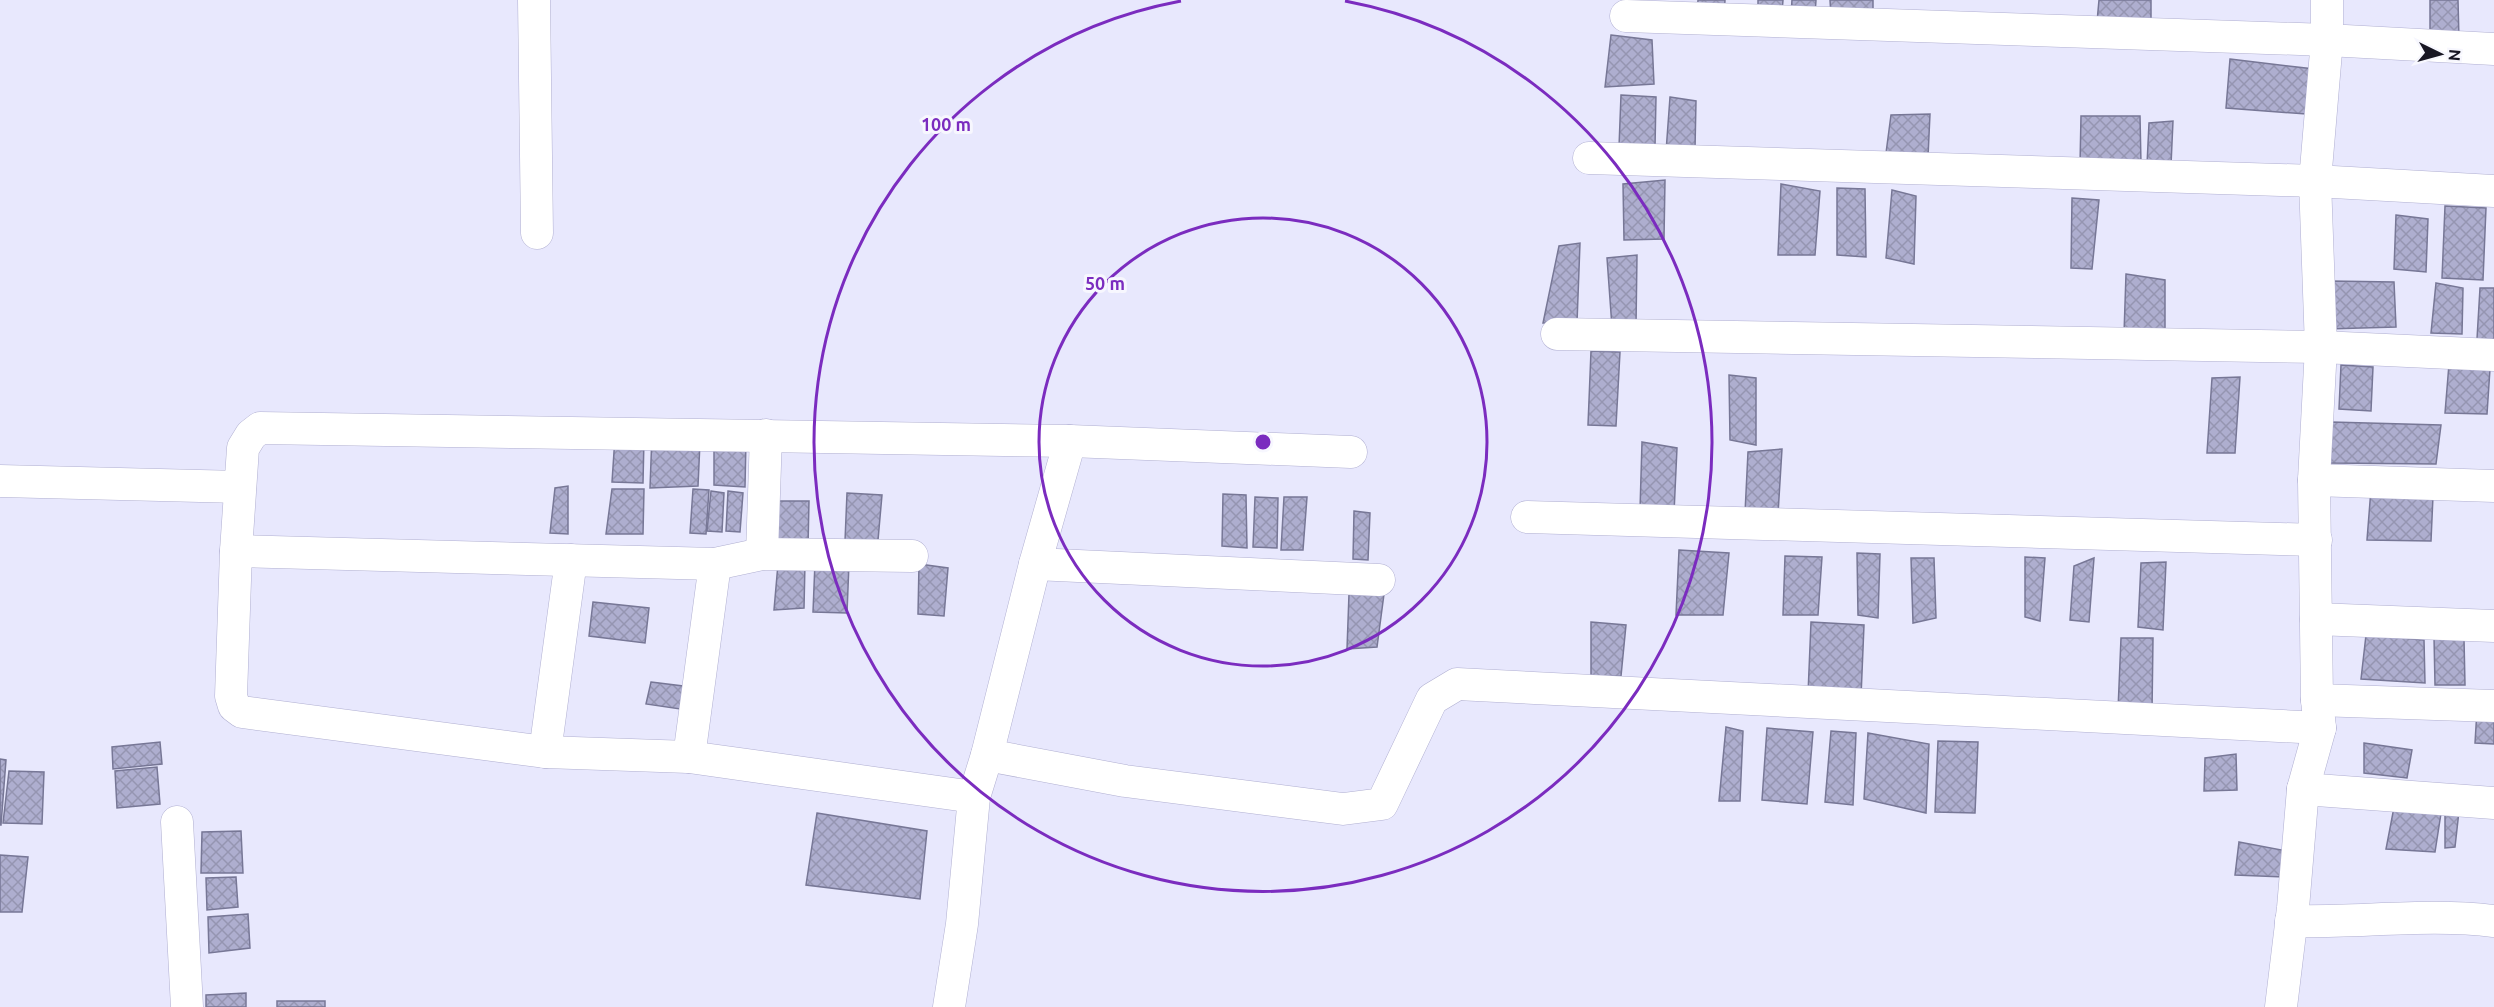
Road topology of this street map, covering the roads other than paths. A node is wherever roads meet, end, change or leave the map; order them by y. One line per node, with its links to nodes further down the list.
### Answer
1 (534, 0): 9 (street)
2 (2327, 0): 4 (street)
3 (1626, 16): 4 (street)
4 (2327, 40): 5 (street); 7 (street)
5 (2494, 49)
6 (1589, 158): 7 (street)
7 (2315, 181): 8 (street); 11 (street)
8 (2494, 191)
9 (537, 232)
10 (1557, 334): 11 (street)
11 (2321, 347): 12 (street); 16 (street)
12 (2494, 355)
13 (766, 435): 14 (street); 19 (street); 23 (street)
14 (1070, 441): 15 (street); 27 (street)
15 (1351, 452)
16 (2314, 480): 18 (street); 21 (street)
17 (0, 481): 19 (street)
18 (2494, 486)
19 (240, 487): 22 (street)
20 (1527, 517): 21 (street)
21 (2316, 540): 29 (street)
22 (236, 551): 25 (street); 33 (street)
23 (762, 554): 24 (street); 26 (street)
24 (912, 556)
25 (572, 560): 26 (street); 33 (street)
26 (715, 564): 35 (street)
27 (1035, 564): 28 (street); 34 (street)
28 (1378, 580)
29 (2316, 618): 30 (street); 32 (street)
30 (2494, 626)
31 (2494, 706): 32 (street)
32 (2319, 714): 34 (street); 36 (street)
33 (545, 752): 35 (street)
34 (987, 755): 37 (street)
35 (689, 756): 37 (street)
36 (2302, 789): 38 (street); 40 (street)
37 (974, 797): 43 (street)
38 (2494, 803)
39 (177, 822): 42 (street)
40 (2291, 921): 41 (street); 44 (street)
41 (2494, 921)
42 (188, 1007)
43 (949, 1007)
44 (2281, 1007)

